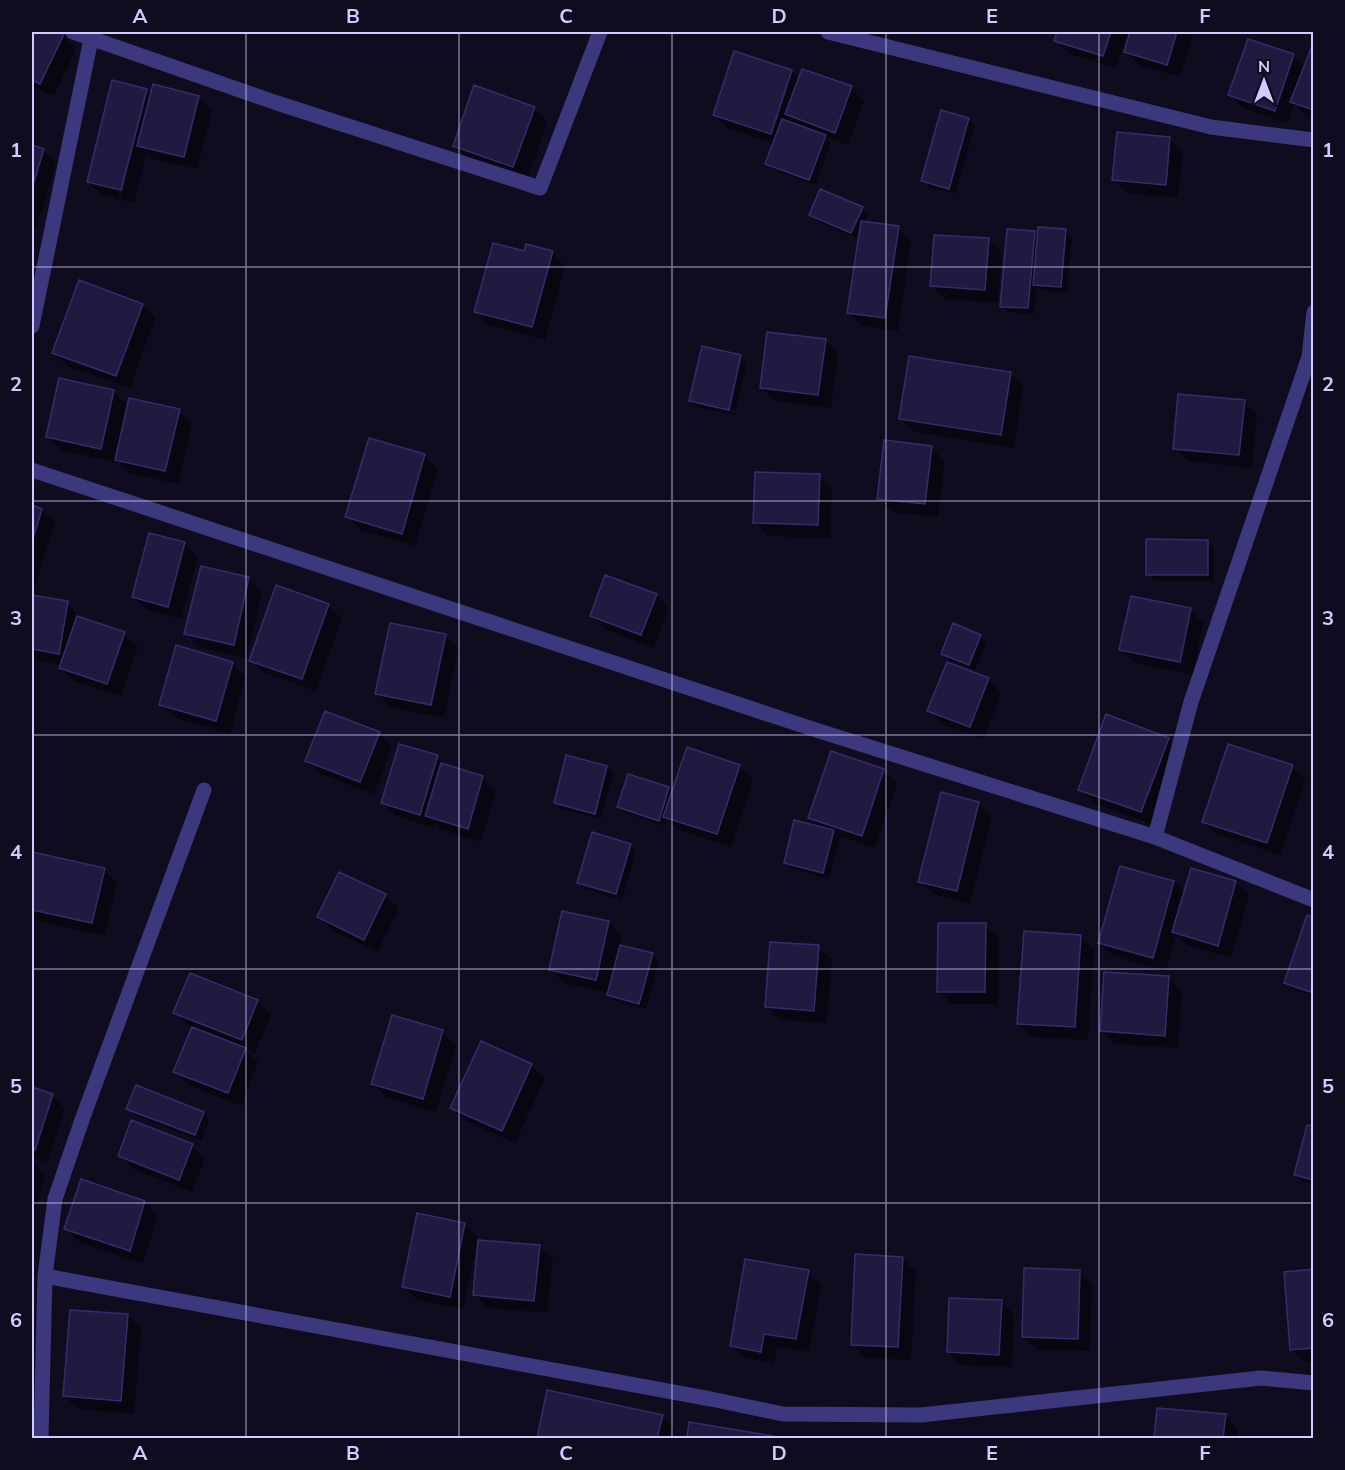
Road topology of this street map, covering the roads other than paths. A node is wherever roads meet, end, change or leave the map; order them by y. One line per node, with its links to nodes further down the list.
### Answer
1 (73, 32): 4 (street)
2 (600, 32): 4 (street)
3 (828, 32): 5 (street)
4 (91, 39): 7 (street)
5 (1314, 140)
6 (1314, 312): 8 (street)
7 (32, 326)
8 (1311, 357): 11 (street)
9 (32, 470): 11 (street)
10 (204, 790): 13 (street)
11 (1155, 837): 12 (street)
12 (1314, 900)
13 (45, 1276): 14 (street); 15 (street)
14 (1314, 1383)
15 (41, 1438)

